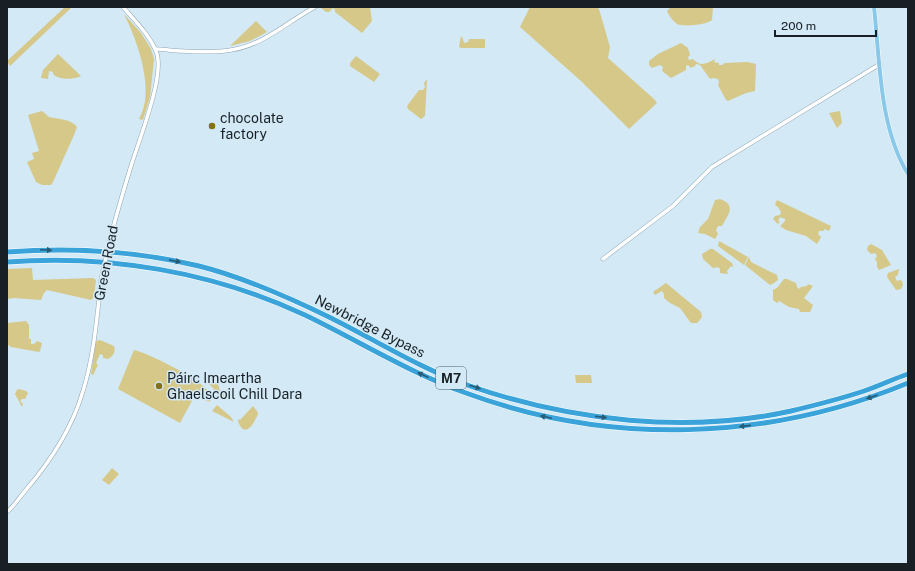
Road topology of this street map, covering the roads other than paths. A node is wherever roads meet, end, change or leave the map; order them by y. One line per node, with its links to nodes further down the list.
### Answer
1 (123, 7): 4 (street, Green Road)
2 (315, 7): 4 (street)
3 (874, 7): 5 (main road)
4 (155, 49): 12 (street, Green Road, bridge)
5 (880, 64): 6 (main road); 8 (street)
6 (908, 174)
7 (7, 252): 10 (highway, Newbridge Bypass / M7, one-way to 10)
8 (603, 259)
9 (7, 262): 11 (highway, Newbridge Bypass / M7, one-way to 9)
10 (908, 374)
11 (908, 383)
12 (7, 512)

